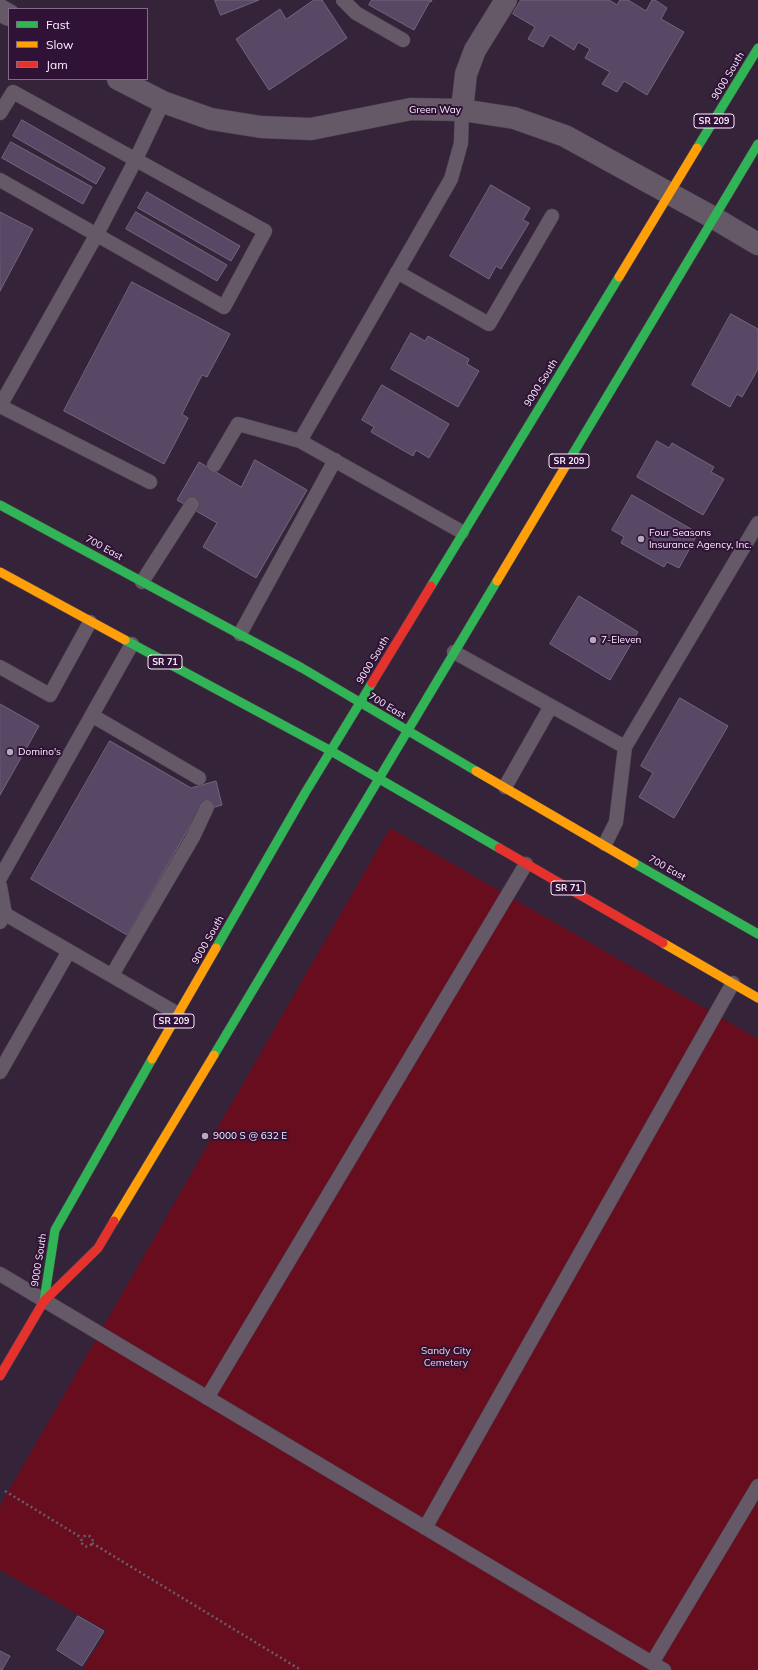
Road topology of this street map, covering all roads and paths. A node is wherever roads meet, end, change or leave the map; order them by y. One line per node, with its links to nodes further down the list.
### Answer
1 (343, 0): 3 (lane)
2 (506, 0): 7 (street)
3 (403, 40)
4 (758, 48): 12 (main road, 9000 South / SR 209)
5 (120, 80): 6 (street, Green Way)
6 (163, 102): 7 (street, Green Way); 10 (lane)
7 (462, 110): 12 (street, Green Way); 17 (lane)
8 (0, 114): 10 (lane)
9 (758, 144): 14 (main road, 9000 South / SR 209)
10 (136, 159): 15 (lane); 15 (lane)
11 (0, 180): 15 (lane)
12 (670, 194): 14 (street, Green Way); 26 (main road, 9000 South / SR 209)
13 (552, 216): 17 (lane)
14 (714, 218): 16 (street, Green Way); 32 (main road, 9000 South / SR 209)
15 (97, 234): 18 (lane)
16 (758, 244)
17 (397, 272): 19 (lane)
18 (0, 406): 22 (lane)
19 (300, 441): 20 (lane); 21 (lane)
20 (335, 460): 26 (lane); 30 (lane)
21 (214, 465)
22 (150, 482)
23 (192, 504): 28 (lane)
24 (0, 506): 28 (main road, 700 East)
25 (758, 523): 38 (lane)
26 (462, 532): 34 (main road, 9000 South / SR 209)
27 (0, 572): 29 (main road, SR 71)
28 (142, 582): 30 (main road, 700 East)
29 (90, 622): 31 (main road, SR 71); 33 (lane)
30 (240, 634): 34 (main road, 700 East)
31 (132, 644): 36 (lane); 39 (main road, SR 71)
32 (454, 652): 35 (lane); 37 (main road, 9000 South / SR 209)
33 (0, 668)
34 (360, 702): 37 (main road, 700 East); 39 (main road, 9000 South / SR 209)
35 (551, 706): 38 (lane); 42 (lane)
36 (93, 716): 40 (lane); 46 (lane)
37 (408, 731): 41 (main road, 9000 South / SR 209); 42 (main road, 700 East)
38 (625, 747): 44 (lane)
39 (331, 751): 41 (main road, SR 71); 54 (main road, 9000 South / SR 209)
40 (200, 778)
41 (379, 778): 45 (main road, SR 71); 57 (main road, 9000 South / SR 209)
42 (505, 787): 44 (main road, 700 East)
43 (207, 808): 51 (lane)
44 (605, 844): 49 (main road, 700 East)
45 (526, 864): 52 (main road, SR 71); 59 (lane)
46 (0, 878)
47 (0, 886): 48 (lane)
48 (2, 918): 50 (lane)
49 (758, 934)
50 (69, 951): 51 (lane); 55 (lane)
51 (112, 975): 54 (lane)
52 (733, 983): 53 (main road, SR 71); 62 (lane)
53 (758, 998)
54 (178, 1014): 57 (main road, 9000 South / SR 209)
55 (0, 1072)
56 (0, 1274): 57 (lane)
57 (44, 1301): 58 (main road, 9000 South / SR 209); 59 (lane)
58 (0, 1376)
59 (207, 1398): 62 (lane)
60 (758, 1486): 65 (lane)
61 (5, 1491): 63 (path)
62 (425, 1528): 65 (lane)
63 (82, 1538): 64 (path); 64 (path)
64 (92, 1543): 66 (path)
65 (658, 1667)
66 (301, 1670)

